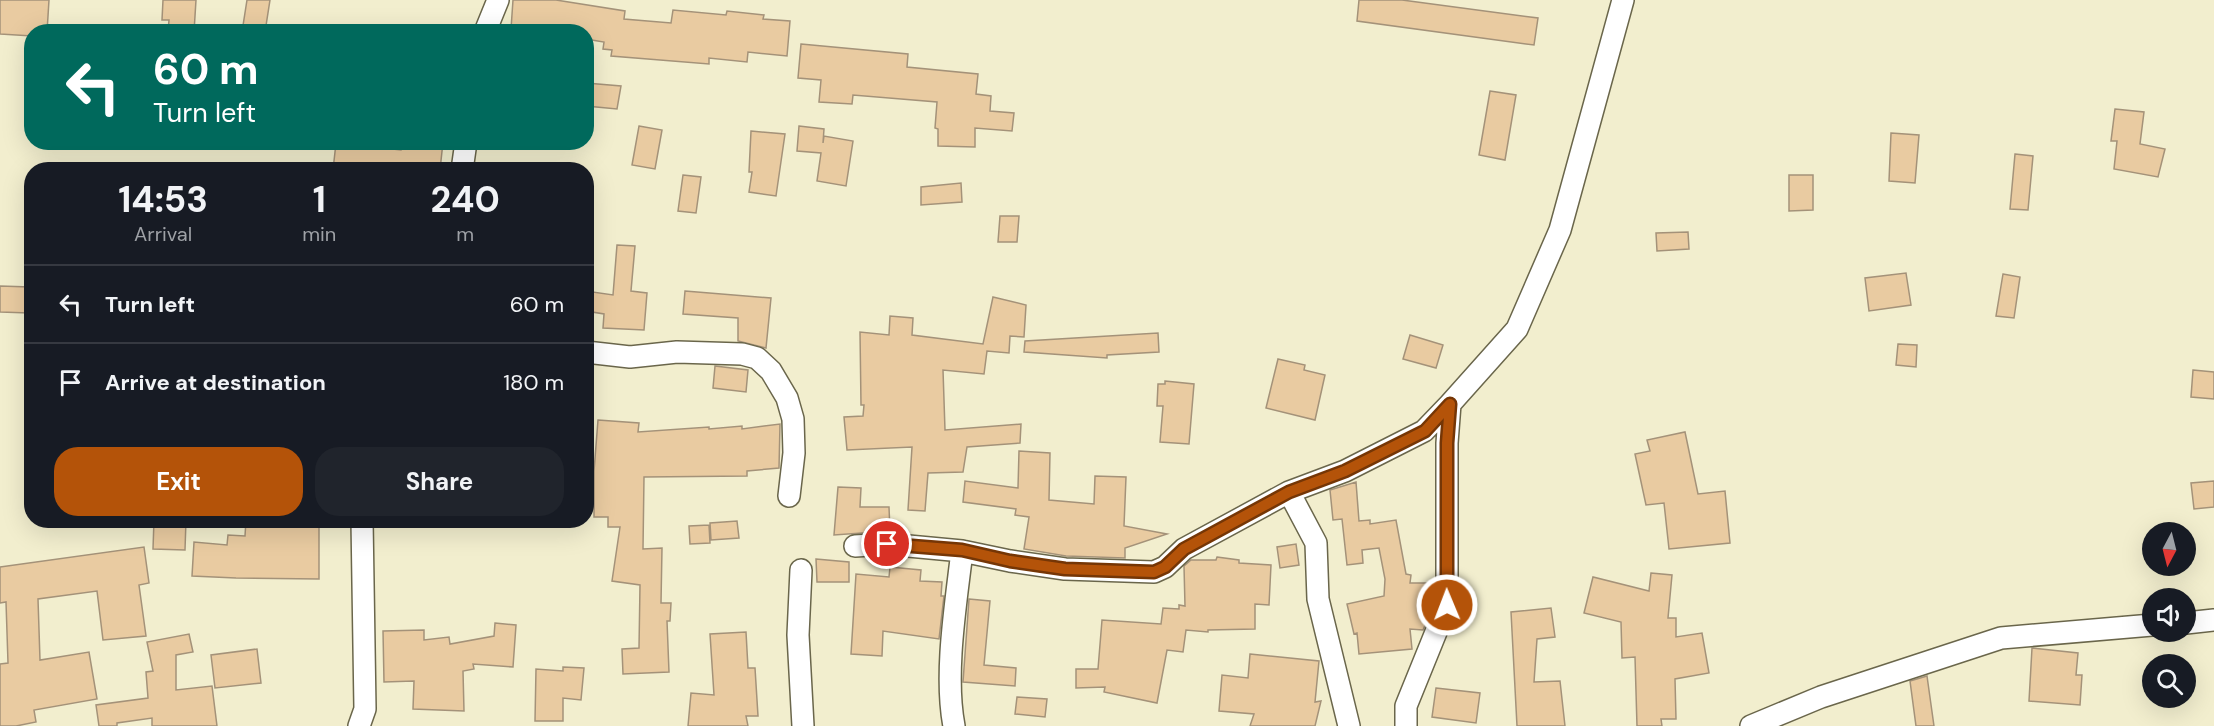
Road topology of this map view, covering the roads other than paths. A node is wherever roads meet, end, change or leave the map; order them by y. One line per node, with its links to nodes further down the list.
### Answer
1 (498, 0): 3 (street)
2 (1623, 0): 5 (street)
3 (488, 24)
4 (594, 353): 7 (street)
5 (1450, 404): 6 (street); 19 (street)
6 (1289, 492): 10 (street); 18 (street)
7 (789, 496)
8 (362, 528): 15 (street)
9 (855, 546): 10 (street)
10 (962, 550): 17 (street)
11 (801, 570): 16 (street)
12 (2214, 620): 13 (street)
13 (2196, 622)
14 (2142, 627): 20 (street)
15 (359, 726)
16 (803, 726)
17 (954, 726)
18 (1348, 726)
19 (1406, 726)
20 (1751, 726)

